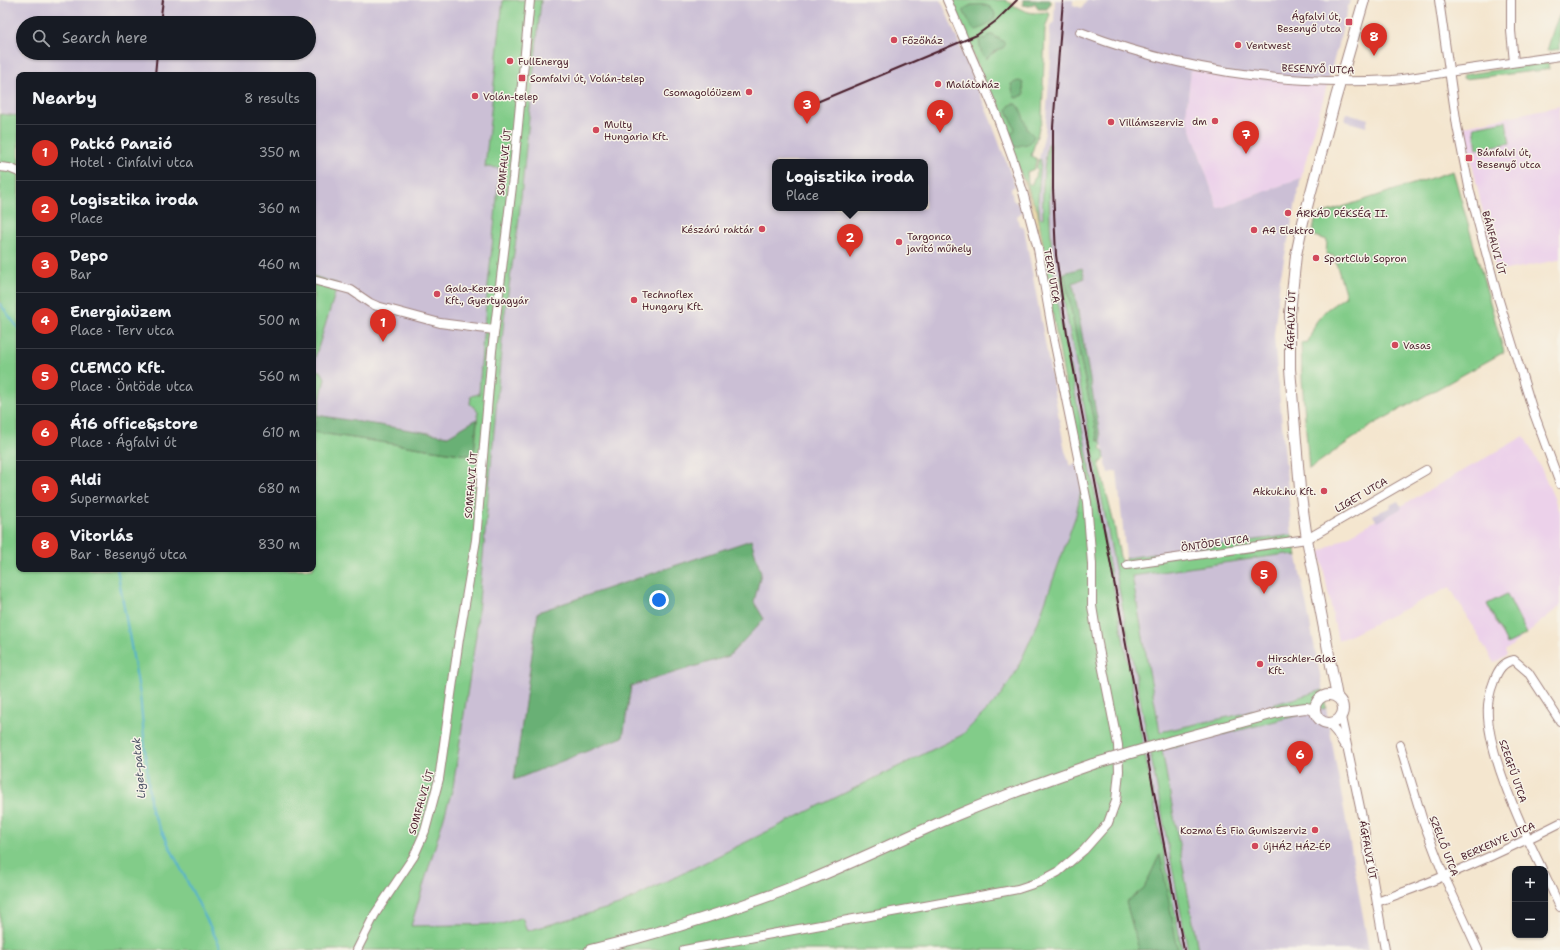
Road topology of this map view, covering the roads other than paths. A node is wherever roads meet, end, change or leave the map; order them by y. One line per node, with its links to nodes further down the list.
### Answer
1 (530, 0): 14 (street, SOMFALVI ÚT)
2 (946, 0): 35 (street, TERV UTCA)
3 (1364, 0): 10 (main road, ÁGFALVI ÚT)
4 (1439, 0): 9 (street, BÁNFALVI ÚT)
5 (1511, 0): 8 (street)
6 (1080, 32): 10 (street, BESENYŐ UTCA)
7 (1560, 56): 8 (street, BESENYŐ UTCA)
8 (1514, 62): 9 (street, BESENYŐ UTCA)
9 (1450, 72): 10 (street, BESENYŐ UTCA); 16 (street, BÁNFALVI ÚT)
10 (1340, 81): 17 (main road, ÁGFALVI ÚT)
11 (0, 167): 12 (street)
12 (16, 171)
13 (316, 281): 14 (street)
14 (494, 330): 33 (street, SOMFALVI ÚT)
15 (1426, 470): 17 (street, LIGET UTCA)
16 (1560, 484)
17 (1307, 539): 18 (street, ÖNTÖDE UTCA); 19 (main road, ÁGFALVI ÚT)
18 (1127, 565)
19 (1331, 696): 20 (main road); 21 (main road)
20 (1312, 707): 23 (main road); 34 (main road, bridge)
21 (1341, 717): 23 (main road); 25 (street, ÁGFALVI ÚT)
22 (1560, 721): 27 (street, SZEGFŰ UTCA)
23 (1328, 723): 25 (street, ÁGFALVI ÚT)
24 (1400, 745): 29 (street, SZELLŐ UTCA)
25 (1348, 750): 31 (street, ÁGFALVI ÚT)
26 (1560, 822): 27 (street, BERKENYE UTCA)
27 (1528, 839): 28 (street, SZEGFŰ UTCA); 29 (street, BERKENYE UTCA)
28 (1541, 866)
29 (1444, 876): 31 (street, BERKENYE UTCA); 37 (street, SZELLŐ UTCA)
30 (1548, 882): 32 (street)
31 (1377, 902): 36 (street, ÁGFALVI ÚT)
32 (1560, 908)
33 (357, 950)
34 (590, 950)
35 (684, 950)
36 (1385, 950)
37 (1478, 950)

